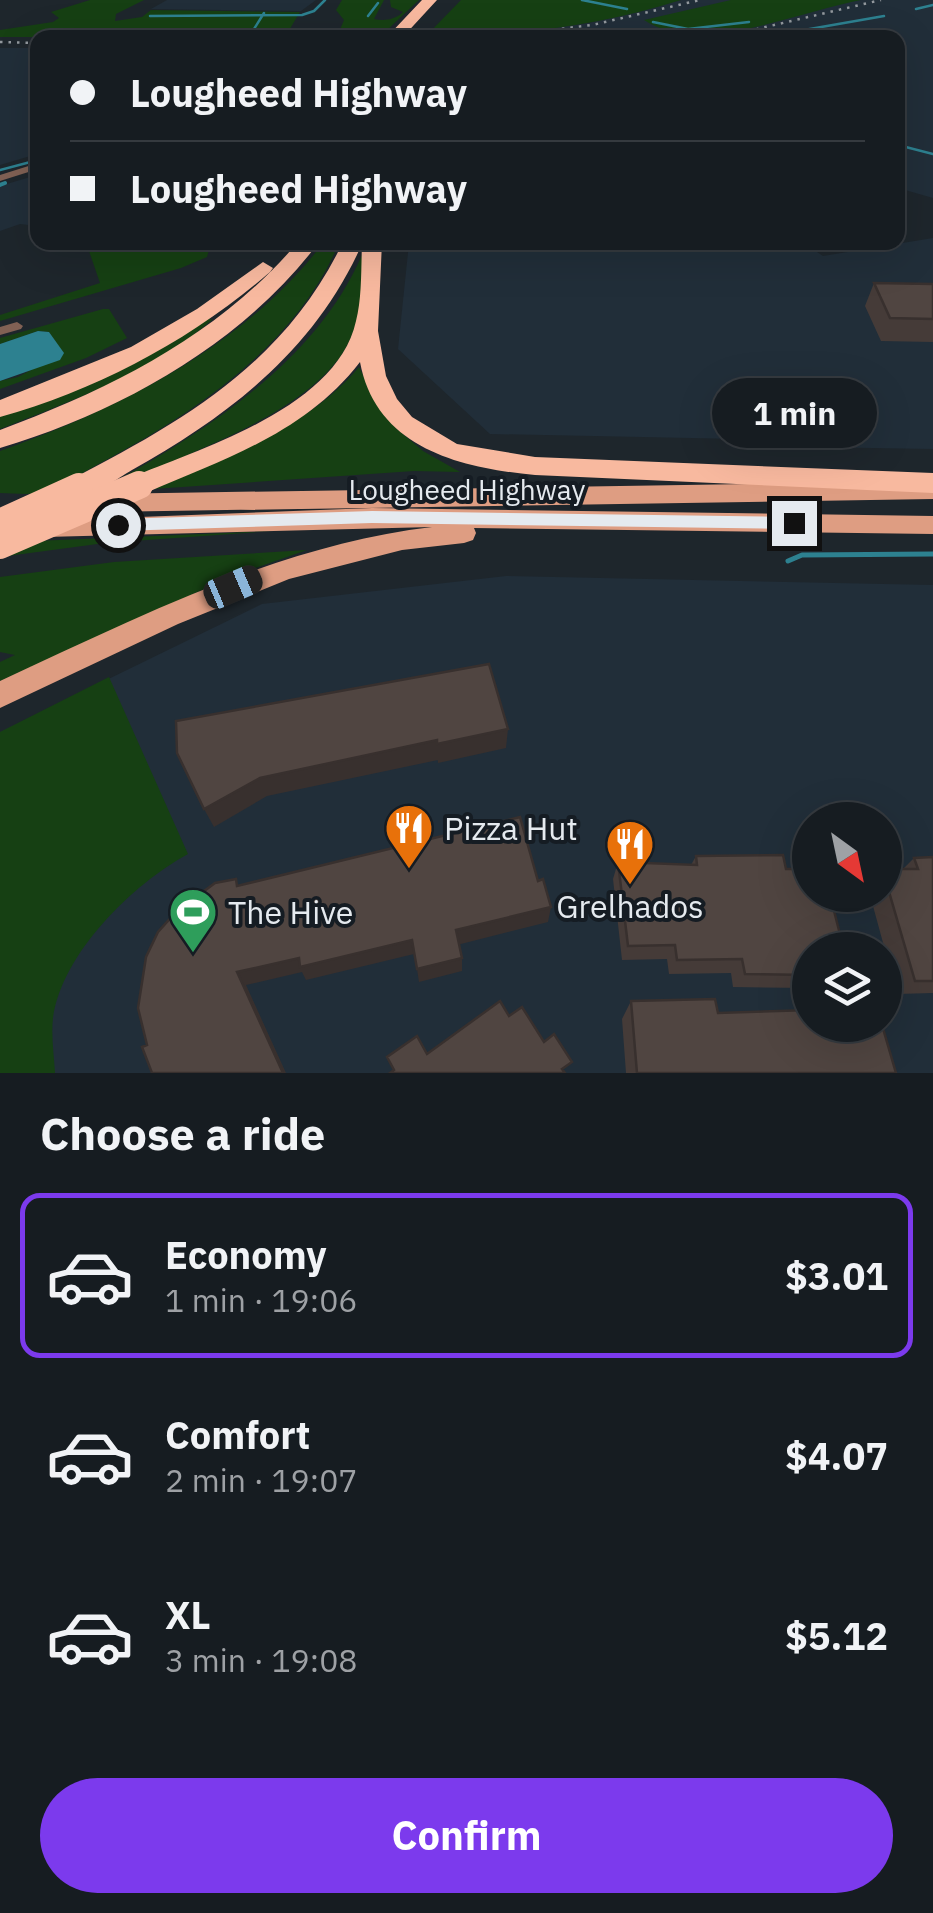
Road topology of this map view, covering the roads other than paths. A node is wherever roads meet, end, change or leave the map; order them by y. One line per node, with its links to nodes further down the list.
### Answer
1 (430, 0): 3 (highway)
2 (449, 0): 4 (highway)
3 (402, 30)
4 (421, 30)
5 (30, 169): 6 (street)
6 (0, 178)
7 (280, 250): 14 (highway)
8 (302, 250): 15 (highway)
9 (349, 250): 20 (highway, bridge)
10 (372, 250): 11 (highway)
11 (368, 319): 16 (highway); 21 (highway, bridge)
12 (17, 326): 13 (street)
13 (0, 331)
14 (0, 410)
15 (0, 439)
16 (933, 486): 17 (main road, Lougheed Highway)
17 (0, 507)
18 (794, 523): 19 (main road, Lougheed Highway); 20 (main road, Lougheed Highway); 22 (main road)
19 (933, 525)
20 (0, 526)
21 (0, 546)
22 (0, 695)

